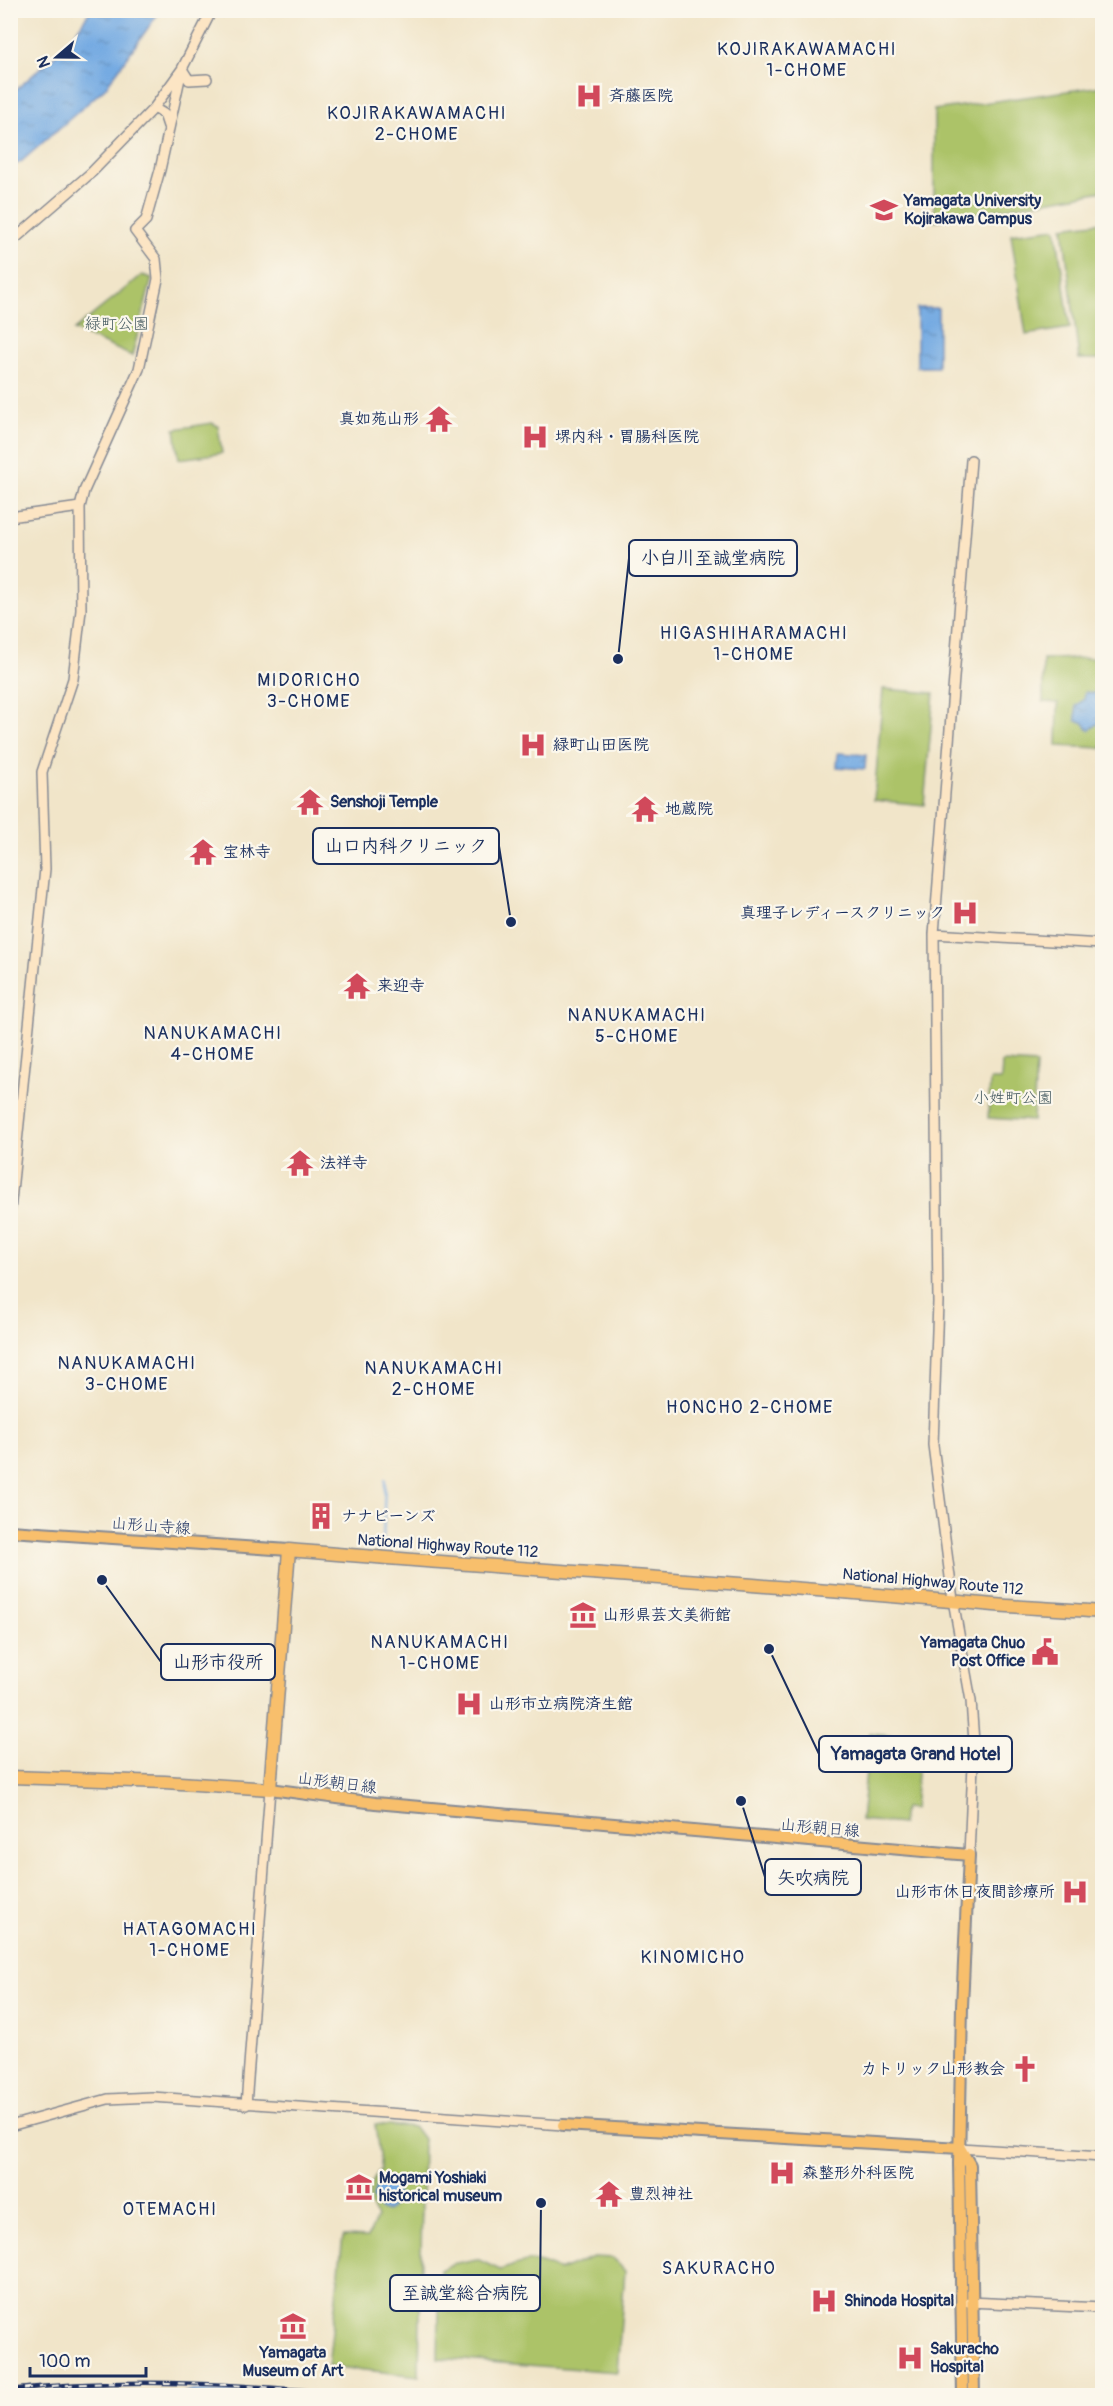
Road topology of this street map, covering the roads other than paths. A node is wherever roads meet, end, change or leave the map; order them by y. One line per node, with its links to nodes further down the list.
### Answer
1 (212, 10): 2 (street)
2 (182, 69): 3 (street); 4 (street); 5 (street)
3 (207, 79)
4 (154, 108): 5 (street); 6 (street)
5 (168, 126): 8 (street)
6 (10, 243)
7 (970, 460): 10 (street)
8 (80, 507): 9 (street); 12 (street)
9 (10, 517)
10 (934, 934): 11 (street); 15 (street)
11 (1102, 944)
12 (10, 1211)
13 (10, 1531): 14 (main road, 山形山寺線)
14 (290, 1550): 15 (highway, National Highway Route 112); 18 (highway)
15 (953, 1600): 16 (highway, National Highway Route 112); 19 (street)
16 (1102, 1612)
17 (10, 1778): 18 (highway)
18 (270, 1789): 19 (main road, 山形朝日線); 20 (street)
19 (969, 1855): 23 (main road)
20 (246, 2105): 21 (street); 22 (street)
21 (563, 2125): 23 (main road)
22 (10, 2126)
23 (960, 2148): 24 (street); 25 (main road)
24 (1102, 2157)
25 (967, 2302): 26 (street); 27 (main road)
26 (1102, 2308)
27 (967, 2333): 28 (main road); 29 (main road)
28 (963, 2396)
29 (974, 2396)

